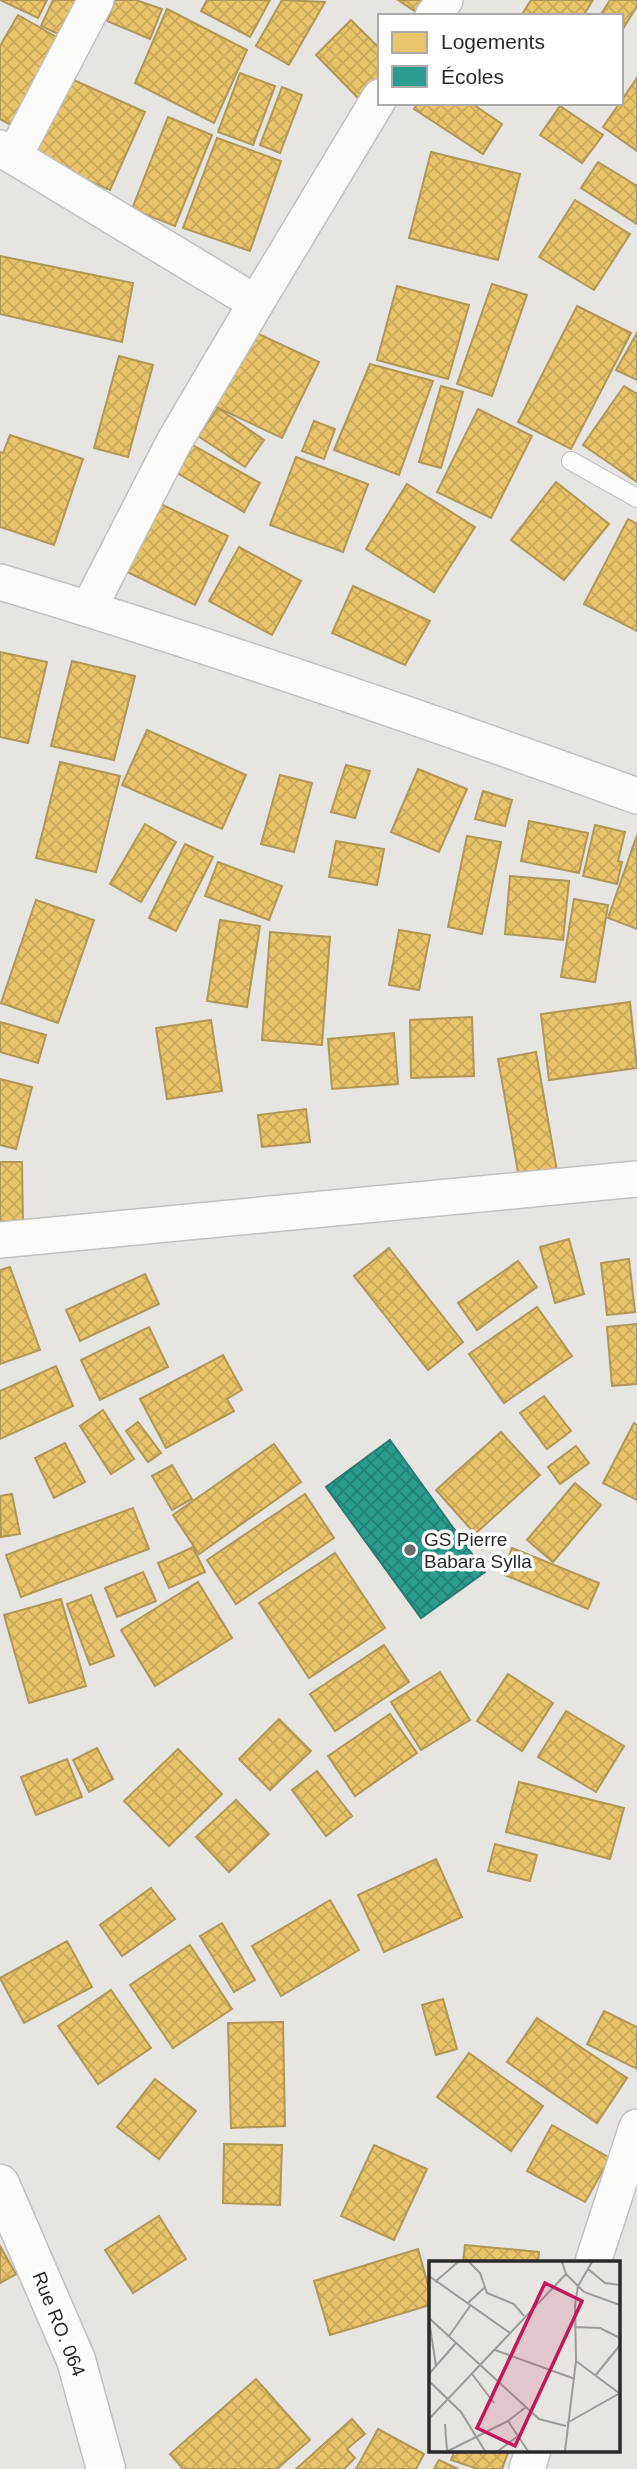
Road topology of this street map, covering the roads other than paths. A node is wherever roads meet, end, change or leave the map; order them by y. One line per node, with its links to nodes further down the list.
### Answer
1 (96, 0): 3 (street)
2 (378, 100): 4 (street)
3 (7, 152): 4 (street)
4 (256, 303): 8 (street)
5 (571, 461): 6 (lane)
6 (637, 498)
7 (0, 582): 8 (street)
8 (89, 608): 9 (street)
9 (637, 796)
10 (637, 1179): 11 (street)
11 (0, 1240)
12 (637, 2127): 14 (street)
13 (0, 2184): 16 (street, Rue RO. 064)
14 (594, 2261)
15 (532, 2452): 17 (street)
16 (106, 2469)
17 (527, 2469)

